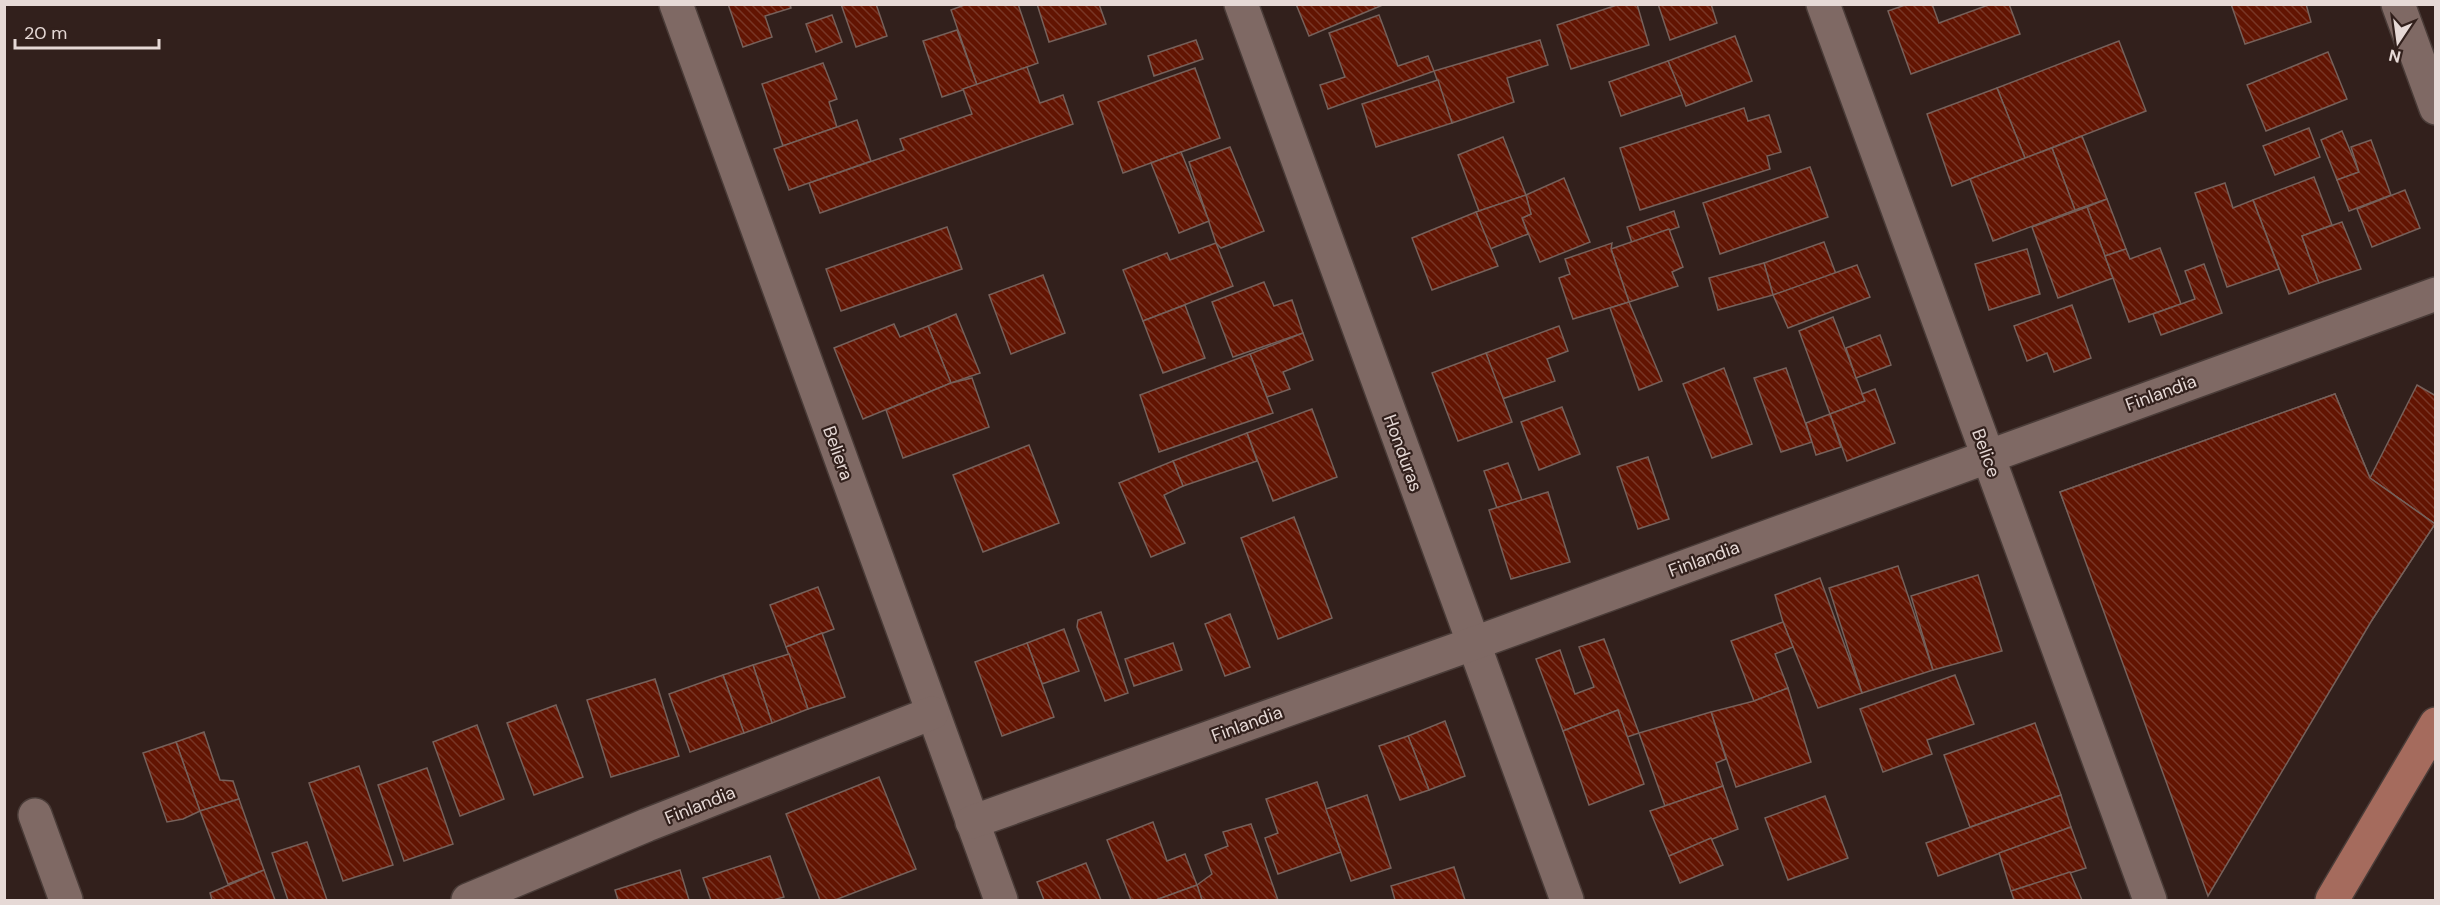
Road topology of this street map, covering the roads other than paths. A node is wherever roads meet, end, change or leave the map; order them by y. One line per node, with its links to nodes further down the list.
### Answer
1 (676, 4): 9 (street, Beliera)
2 (1241, 4): 8 (street, Honduras)
3 (1823, 4): 7 (street, Belice)
4 (2398, 4): 5 (street)
5 (2436, 108)
6 (2436, 294): 7 (street, Finlandia)
7 (1988, 456): 8 (street, Finlandia); 17 (street, Belice)
8 (1472, 644): 12 (street, Finlandia); 16 (street, Honduras)
9 (932, 713): 12 (street, Beliera); 14 (street, Finlandia)
10 (2436, 724): 18 (main road)
11 (35, 815): 13 (street)
12 (972, 822): 15 (street, Beliera)
13 (66, 900)
14 (468, 900)
15 (1001, 900)
16 (1567, 900)
17 (2150, 900)
18 (2332, 900)

